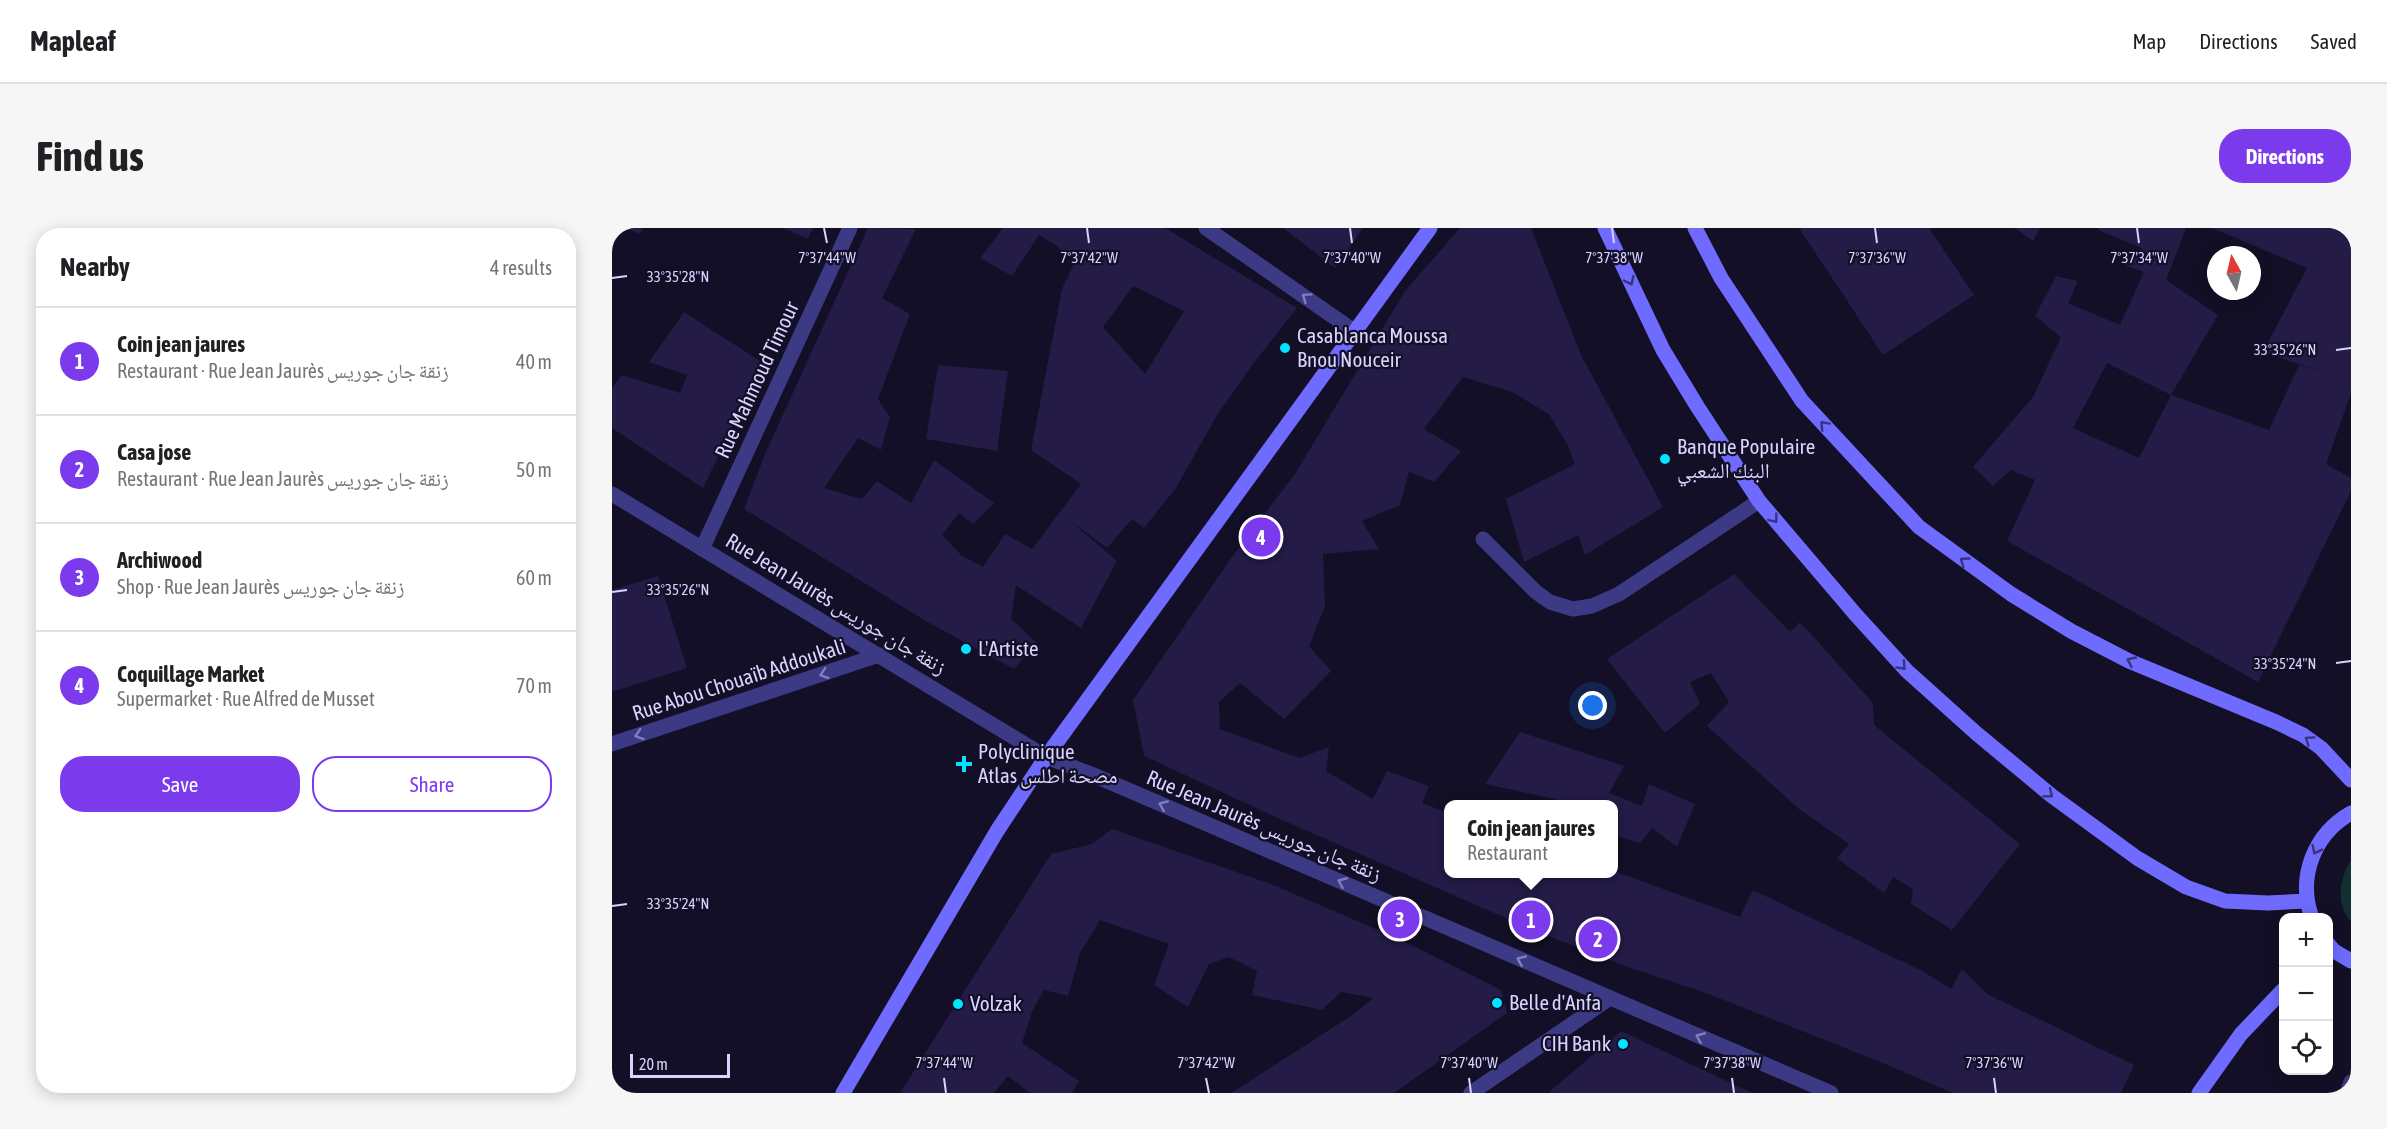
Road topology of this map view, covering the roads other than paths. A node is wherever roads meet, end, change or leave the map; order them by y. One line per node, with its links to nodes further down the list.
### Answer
1 (850, 228): 10 (street, Rue Mahmoud Timour)
2 (1206, 228): 6 (street, one-way to 2)
3 (1430, 228): 6 (main road)
4 (1605, 228): 8 (main road, one-way to 8)
5 (1695, 228): 14 (main road, one-way to 5)
6 (1354, 331): 13 (main road)
7 (612, 494): 10 (street, Rue Jean Jaurès زنقة جان جوريس)
8 (1759, 501): 9 (street); 16 (main road, one-way to 16)
9 (1483, 539)
10 (702, 549): 11 (street, Rue Jean Jaurès زنقة جان جوريس)
11 (879, 655): 12 (street, Rue Abou Chouaïb Addoukali, one-way to 12); 13 (street, Rue Jean Jaurès زنقة جان جوريس)
12 (612, 744)
13 (1046, 757): 21 (street, Rue Jean Jaurès زنقة جان جوريس, one-way to 13); 23 (main road)
14 (2351, 780)
15 (2351, 813): 16 (main road, one-way to 16)
16 (2307, 901): 17 (main road)
17 (2311, 913)
18 (2333, 952): 19 (main road)
19 (2351, 961)
20 (2279, 993): 26 (main road)
21 (1610, 998): 24 (street); 25 (street, Rue Jean Jaurès زنقة جان جوريس, one-way to 21)
22 (2351, 1082): 27 (street)
23 (843, 1093)
24 (1471, 1093)
25 (1831, 1093)
26 (2199, 1093)
27 (2348, 1093)

